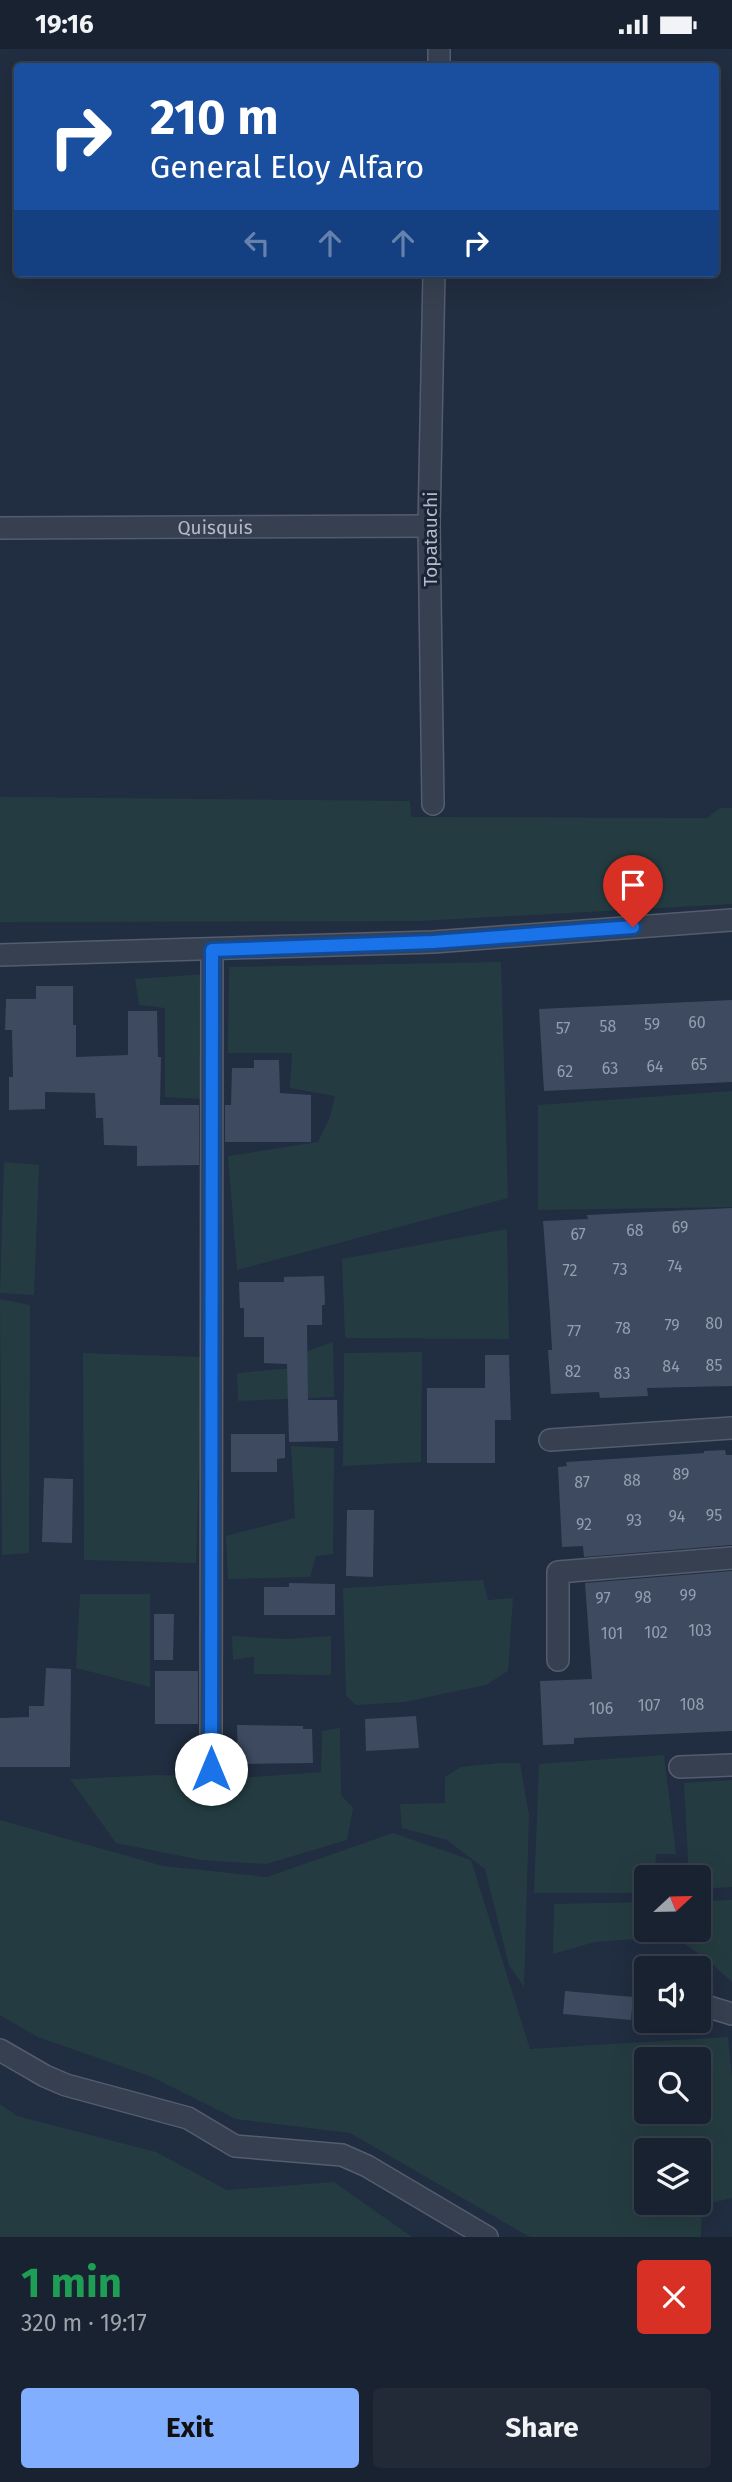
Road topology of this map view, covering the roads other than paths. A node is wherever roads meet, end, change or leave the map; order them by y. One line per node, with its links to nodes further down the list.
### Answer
1 (434, 277): 2 (street, Topatauchi)
2 (429, 526): 3 (street, Quisquis); 4 (street, Topatauchi)
3 (0, 528)
4 (433, 804)
5 (732, 920): 6 (street)
6 (212, 950): 7 (street); 14 (street)
7 (0, 955)
8 (732, 1429): 9 (street)
9 (550, 1440)
10 (732, 1558): 11 (street)
11 (558, 1660)
12 (732, 1765): 13 (street)
13 (680, 1767)
14 (211, 1769)
15 (711, 2008): 16 (street)
16 (732, 2014)
17 (0, 2050): 18 (street)
18 (487, 2237)

